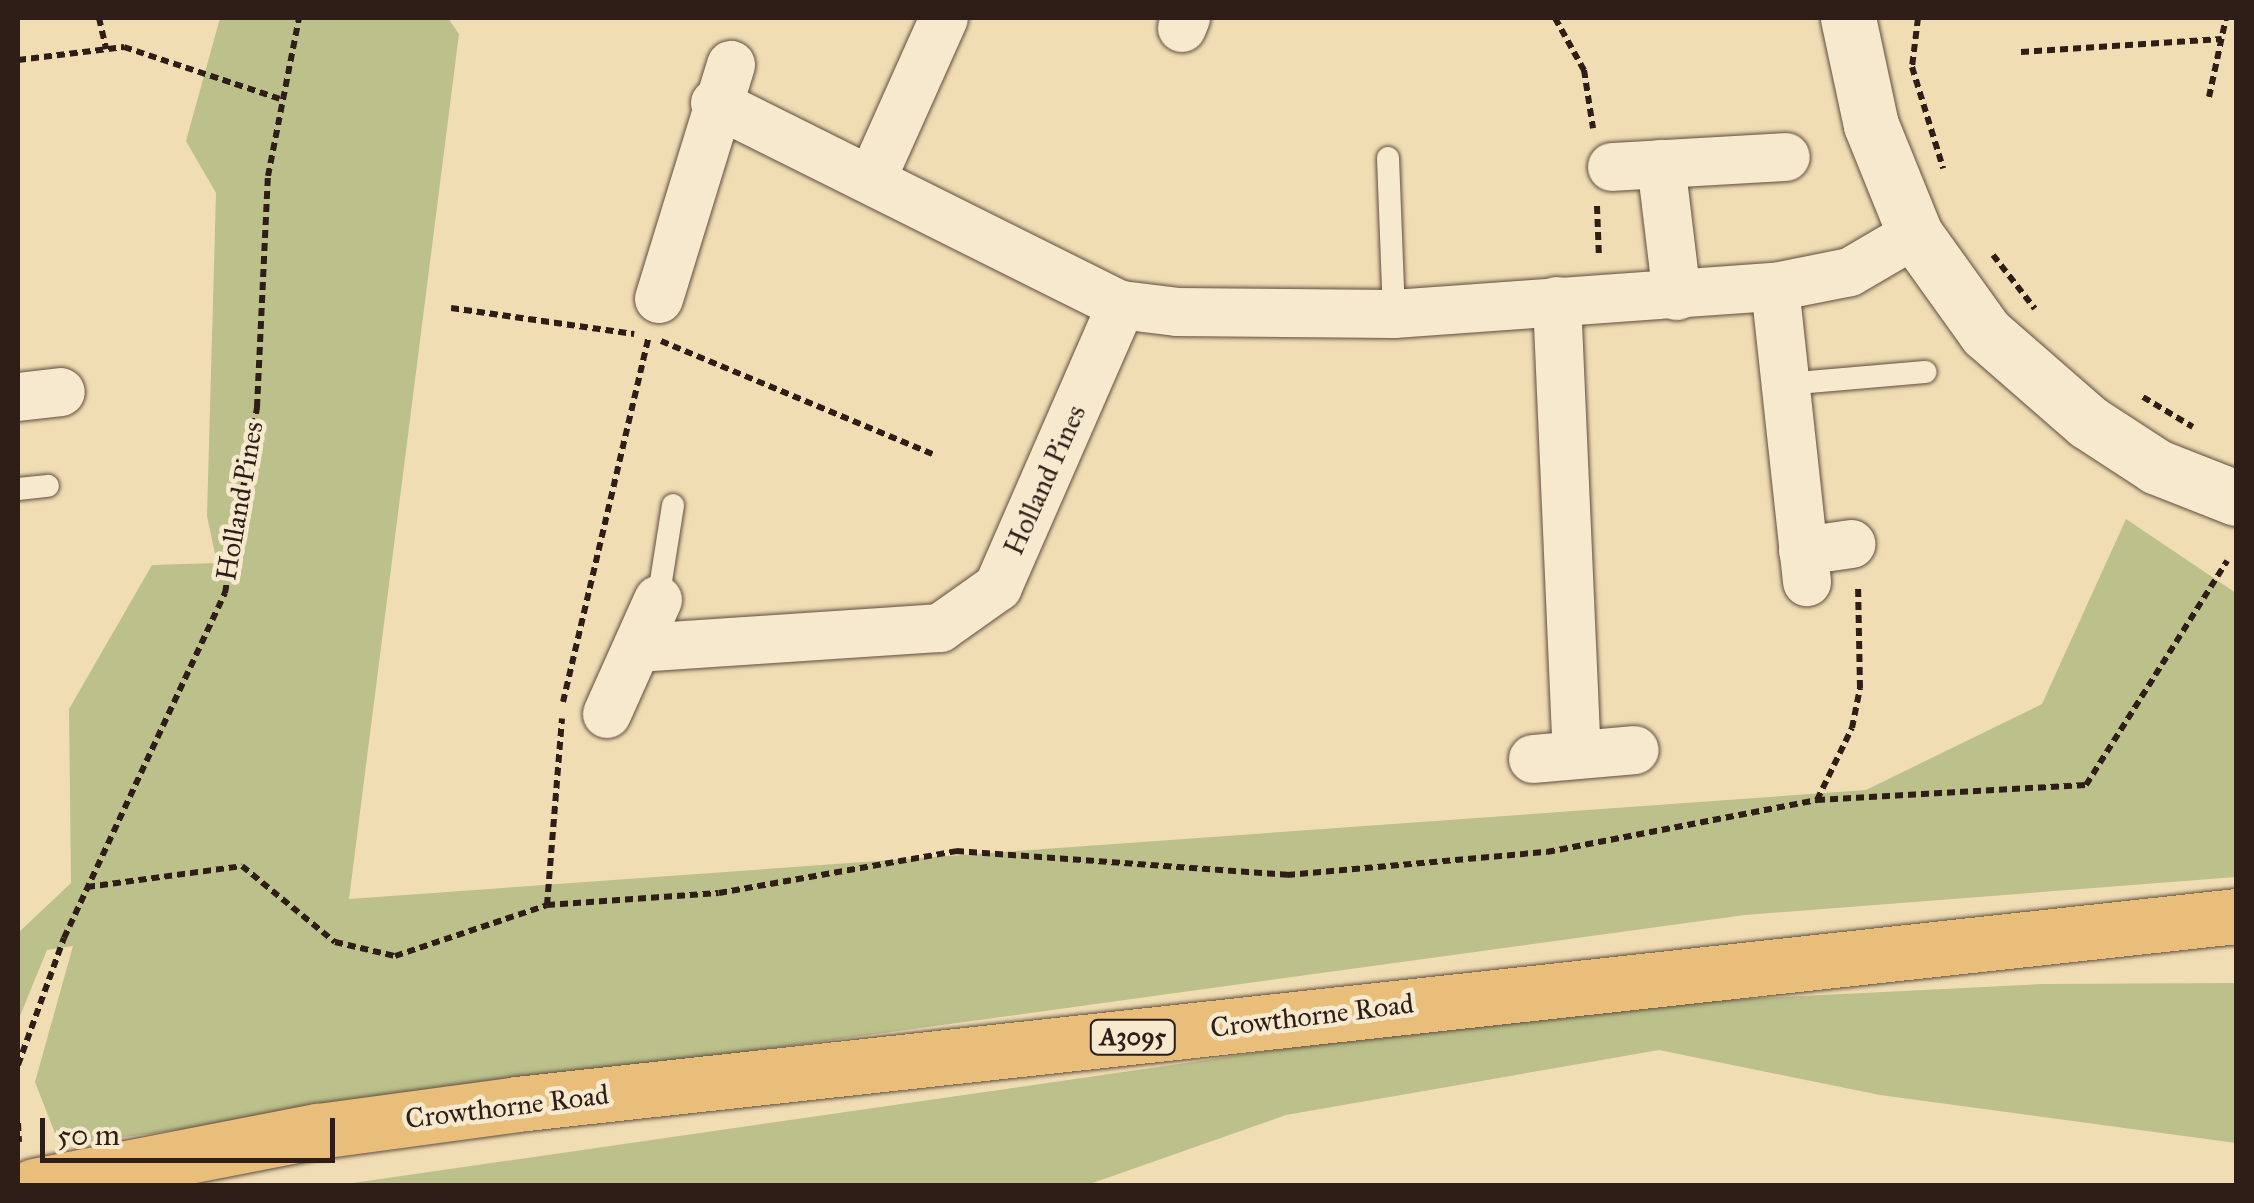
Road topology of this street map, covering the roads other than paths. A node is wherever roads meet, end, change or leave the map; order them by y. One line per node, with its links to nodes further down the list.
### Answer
1 (944, 18): 7 (street)
2 (1848, 18): 8 (street)
3 (1786, 157): 5 (street)
4 (1388, 158): 13 (lane)
5 (1661, 164): 6 (street); 10 (street)
6 (1612, 167)
7 (872, 180): 12 (street); 14 (street)
8 (1916, 234): 9 (street); 19 (street)
9 (1776, 287): 10 (street); 16 (street)
10 (1677, 296): 11 (street)
11 (1557, 301): 13 (street); 25 (street)
12 (1121, 305): 13 (street); 23 (street, Holland Pines)
13 (1394, 314)
14 (654, 318)
15 (1925, 372): 16 (lane)
16 (1786, 384): 21 (street)
17 (48, 486): 18 (lane)
18 (18, 489)
19 (2236, 498)
20 (673, 505): 22 (lane)
21 (1852, 544)
22 (658, 600): 23 (street)
23 (638, 648): 24 (street)
24 (607, 714)
25 (1635, 750)
26 (2236, 916): 27 (main road, Crowthorne Road / A3095)
27 (27, 1167)

